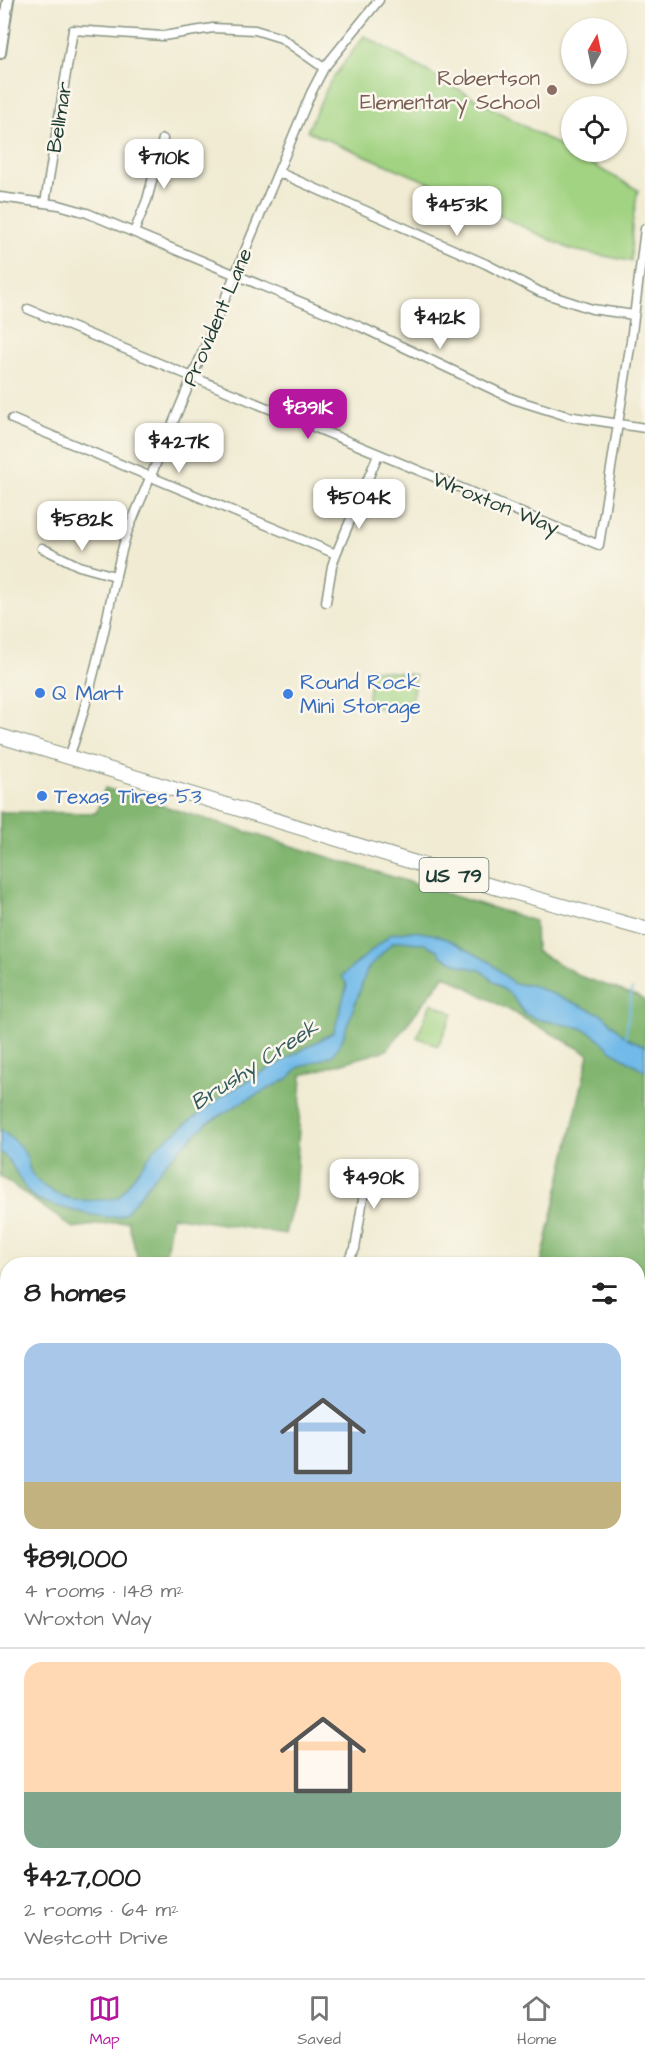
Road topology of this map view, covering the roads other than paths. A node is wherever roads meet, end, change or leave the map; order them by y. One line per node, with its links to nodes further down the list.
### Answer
1 (8, 0): 3 (main road)
2 (379, 0): 4 (street, Provident Lane)
3 (0, 53)
4 (324, 68): 6 (street, Provident Lane); 8 (street, Bellmar)
5 (163, 139): 10 (street)
6 (278, 172): 11 (street, Provident Lane); 13 (street)
7 (0, 197): 8 (street)
8 (45, 203): 10 (street)
9 (645, 229): 13 (street)
10 (134, 232): 11 (street)
11 (235, 274): 14 (street, Provident Lane); 16 (street)
12 (28, 309): 14 (street, Wroxton Way)
13 (634, 315): 16 (street)
14 (192, 377): 18 (street, Wroxton Way); 19 (street, Provident Lane)
15 (12, 419): 19 (street)
16 (617, 424): 17 (street); 18 (street, Wroxton Way)
17 (645, 428)
18 (378, 455): 21 (street)
19 (151, 477): 21 (street); 22 (street, Provident Lane)
20 (42, 548): 22 (street)
21 (336, 554): 23 (street)
22 (116, 576): 25 (street, Provident Lane)
23 (326, 602)
24 (0, 736): 25 (highway, US 79)
25 (69, 758): 26 (highway, US 79)
26 (645, 929)
27 (368, 1167): 28 (street)
28 (350, 1257)

